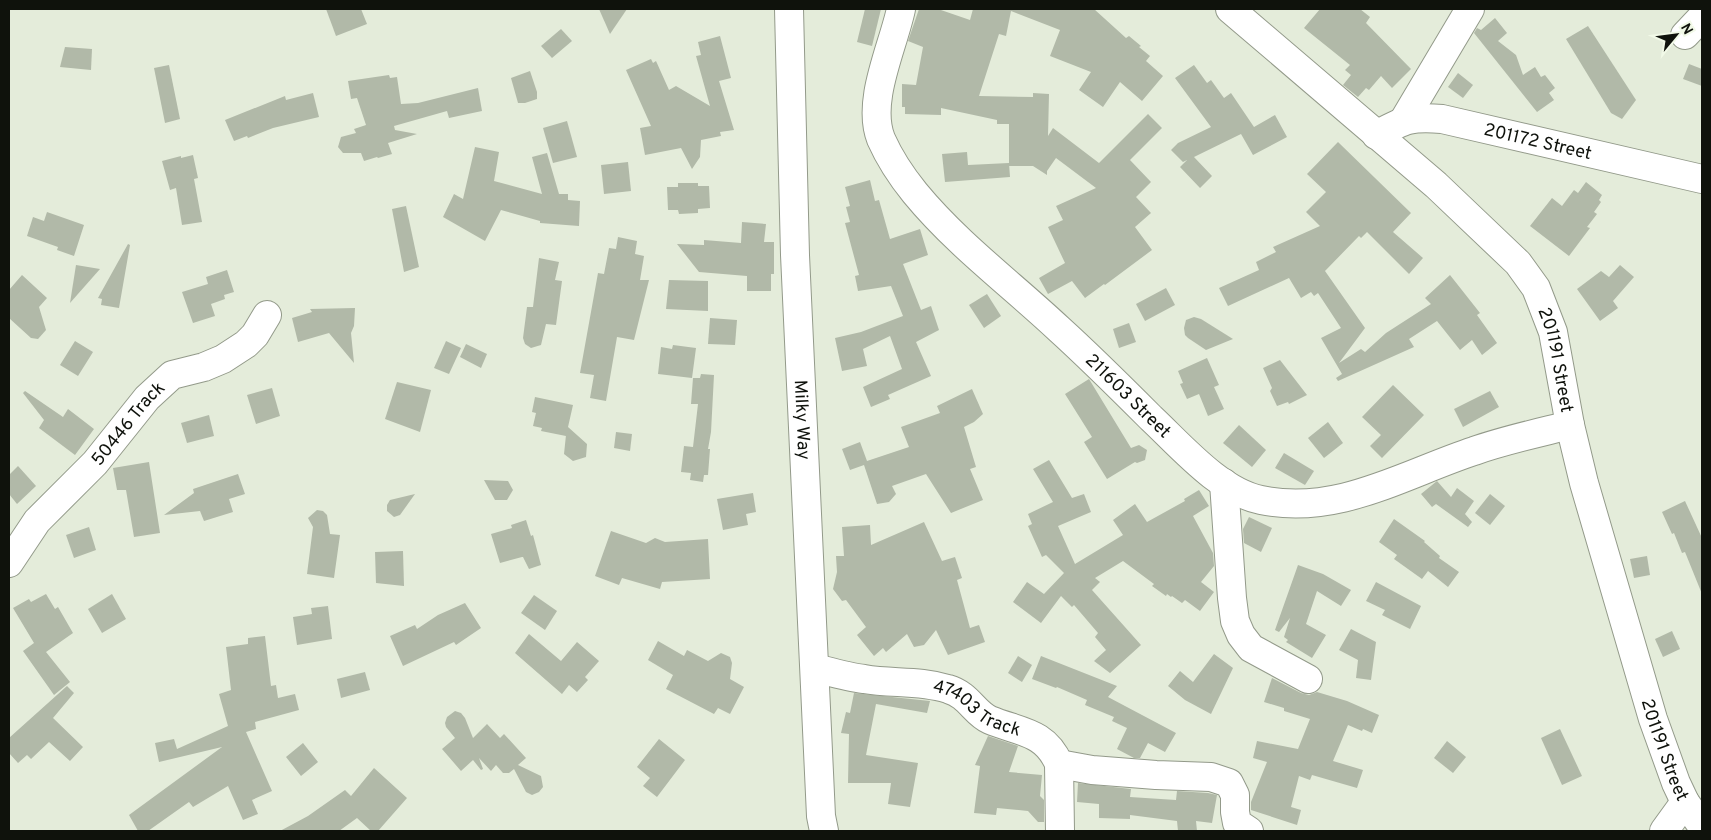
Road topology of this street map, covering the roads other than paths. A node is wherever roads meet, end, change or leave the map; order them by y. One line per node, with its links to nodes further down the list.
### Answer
1 (789, 9): 12 (street, Milky Way)
2 (901, 9): 10 (street, 211603 Street)
3 (1230, 9): 6 (street, 201191 Street)
4 (1470, 9): 5 (street)
5 (1404, 120): 6 (street, 201172 Street); 7 (street, 201172 Street)
6 (1376, 135): 9 (street, 201191 Street)
7 (1700, 180)
8 (267, 315): 11 (street, 50446 Track)
9 (1570, 425): 10 (street, 211603 Street); 15 (street, 201191 Street)
10 (1224, 483): 13 (street)
11 (13, 541)
12 (815, 668): 14 (street, 47403 Track); 17 (street, Milky Way)
13 (1308, 679)
14 (1058, 764): 18 (street, 47403 Track); 19 (street)
15 (1685, 802): 16 (street, 201191 Street); 20 (street)
16 (1702, 826)
17 (824, 831)
18 (1060, 831)
19 (1249, 831)
20 (1664, 831)

